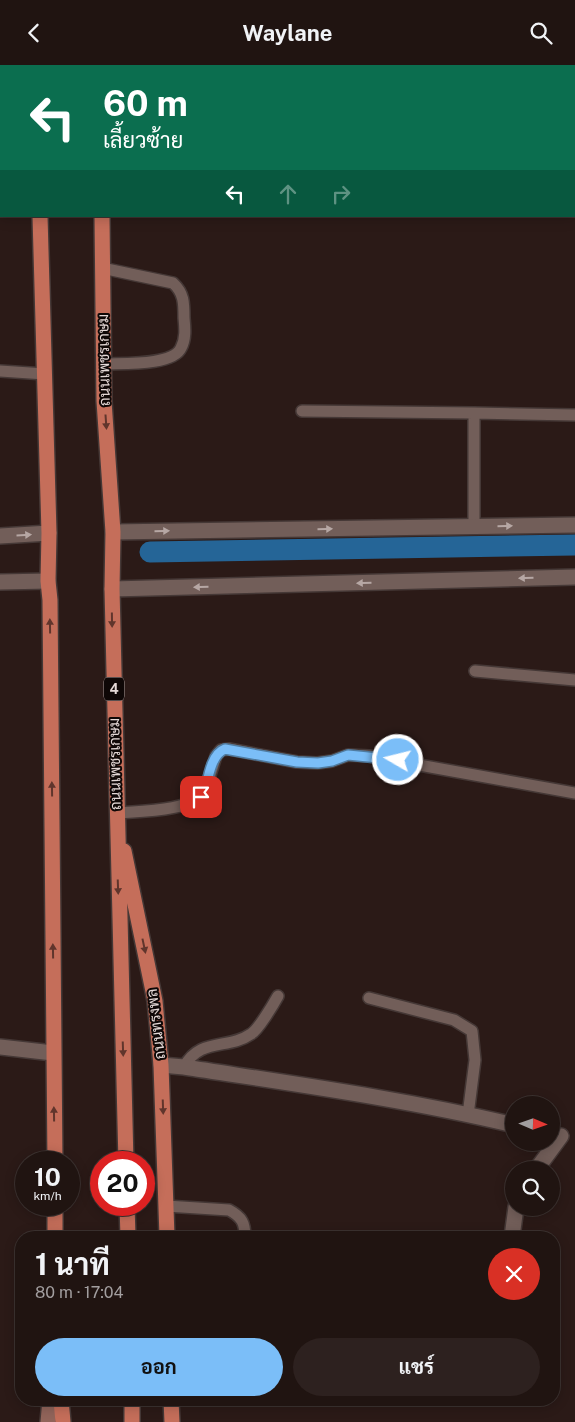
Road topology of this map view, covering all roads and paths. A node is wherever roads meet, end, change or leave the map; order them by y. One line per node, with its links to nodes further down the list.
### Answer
1 (40, 217): 6 (highway)
2 (102, 217): 3 (highway, ถนนเพชรเกษม / 4)
3 (102, 269): 4 (highway, ถนนเพชรเกษม / 4); 4 (lane)
4 (104, 364): 12 (highway, ถนนเพชรเกษม / 4, one-way to 12)
5 (0, 371): 6 (lane)
6 (45, 373): 13 (highway)
7 (302, 411): 8 (lane)
8 (474, 413): 9 (lane); 11 (lane)
9 (575, 415)
10 (575, 525): 11 (street, one-way to 10)
11 (474, 526): 12 (street, one-way to 11)
12 (113, 532): 18 (highway, ถนนเพชรเกษม / 4)
13 (49, 533): 14 (street, one-way to 13); 16 (highway)
14 (0, 536)
15 (575, 577): 18 (street, one-way to 18)
16 (48, 581): 17 (street); 26 (highway, one-way to 16)
17 (0, 582)
18 (112, 589): 22 (highway, ถนนเพชรเกษม / 4, one-way to 22)
19 (476, 671): 20 (lane)
20 (575, 680)
21 (575, 793): 22 (lane)
22 (116, 813): 27 (highway, ถนนทรงพล, one-way to 27); 33 (highway, ถนนเพชรเกษม / 4, one-way to 33)
23 (278, 996): 28 (lane)
24 (368, 998): 29 (lane)
25 (0, 1047): 26 (street)
26 (53, 1053): 32 (highway, one-way to 26)
27 (161, 1065): 28 (street); 35 (highway, ถนนทรงพล, one-way to 35)
28 (184, 1067): 29 (street)
29 (468, 1115): 30 (street)
30 (505, 1123)
31 (562, 1136): 34 (street)
32 (55, 1151)
33 (126, 1151)
34 (543, 1161)
35 (166, 1206): 41 (highway, ถนนทรงพล); 42 (lane)
36 (55, 1216): 39 (highway)
37 (127, 1216): 40 (highway)
38 (515, 1216): 43 (street)
39 (55, 1231)
40 (128, 1231)
41 (167, 1231)
42 (245, 1231)
43 (513, 1231)
44 (49, 1406): 48 (main road)
45 (62, 1406): 49 (highway)
46 (132, 1406): 50 (highway)
47 (171, 1406): 51 (highway)
48 (48, 1422)
49 (63, 1422)
50 (132, 1422)
51 (172, 1422)

